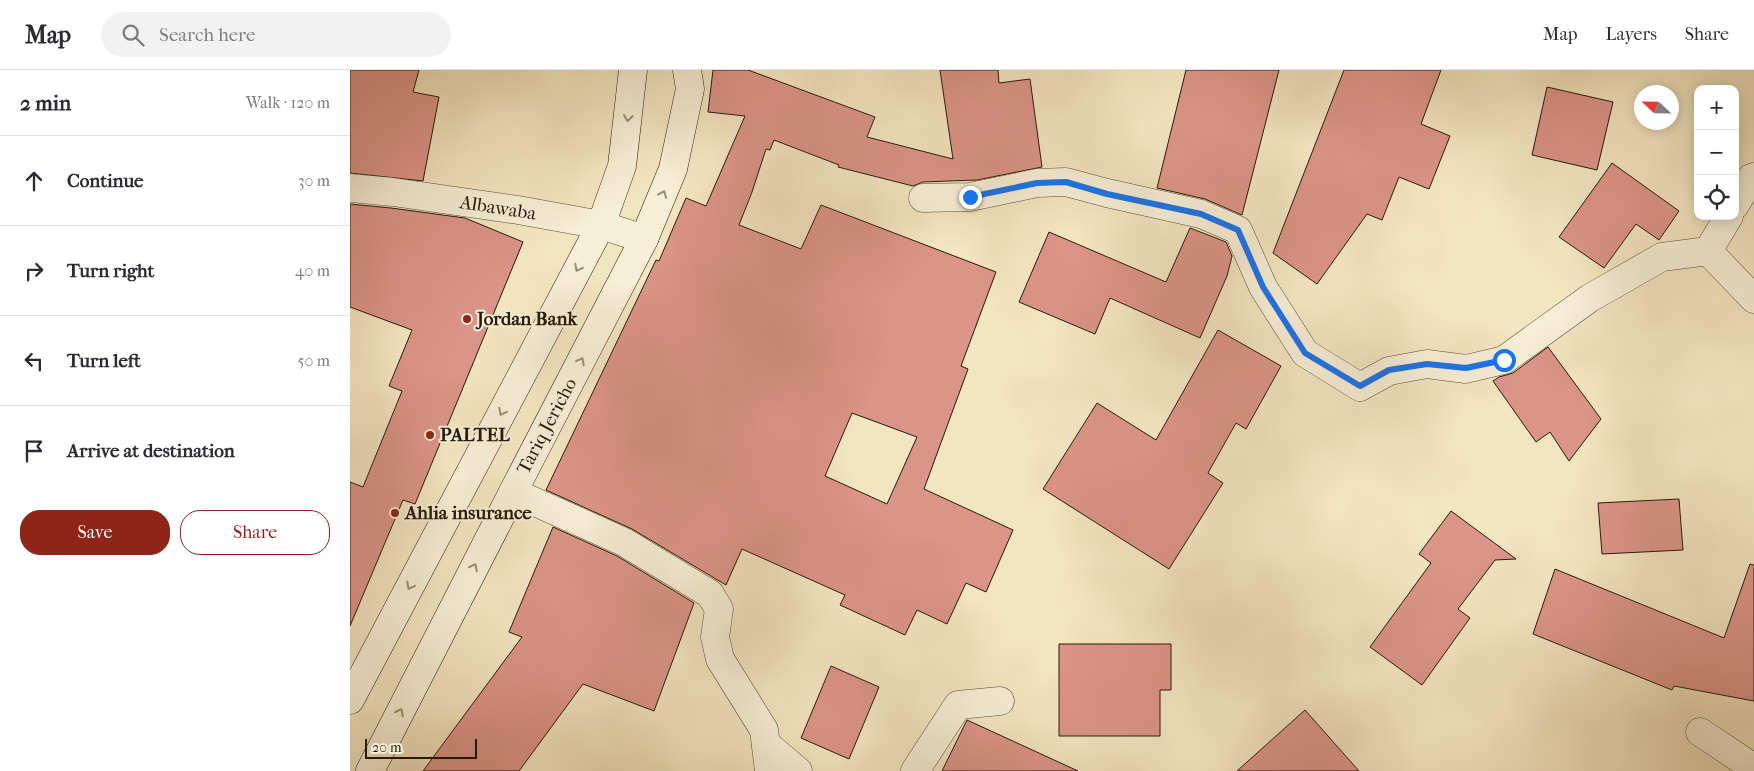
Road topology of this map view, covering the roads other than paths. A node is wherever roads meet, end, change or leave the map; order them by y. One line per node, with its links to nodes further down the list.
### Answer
1 (633, 70): 8 (street, one-way to 8)
2 (687, 70): 9 (street, Tariq Jericho, one-way to 2)
3 (1754, 177): 6 (street)
4 (350, 188): 8 (street, Albawaba)
5 (924, 198): 10 (street)
6 (1739, 198)
7 (1727, 220): 10 (street)
8 (601, 225): 9 (street, Albawaba); 13 (street, one-way to 13)
9 (644, 239): 12 (street, Tariq Jericho, one-way to 9)
10 (1708, 251): 11 (street)
11 (1754, 299)
12 (513, 492): 16 (street); 18 (street, Tariq Jericho, one-way to 12)
13 (350, 700)
14 (1000, 701): 21 (street)
15 (1700, 732): 17 (street)
16 (766, 744): 19 (street); 20 (street)
17 (1754, 768)
18 (370, 771)
19 (769, 771)
20 (798, 771)
21 (915, 771)

